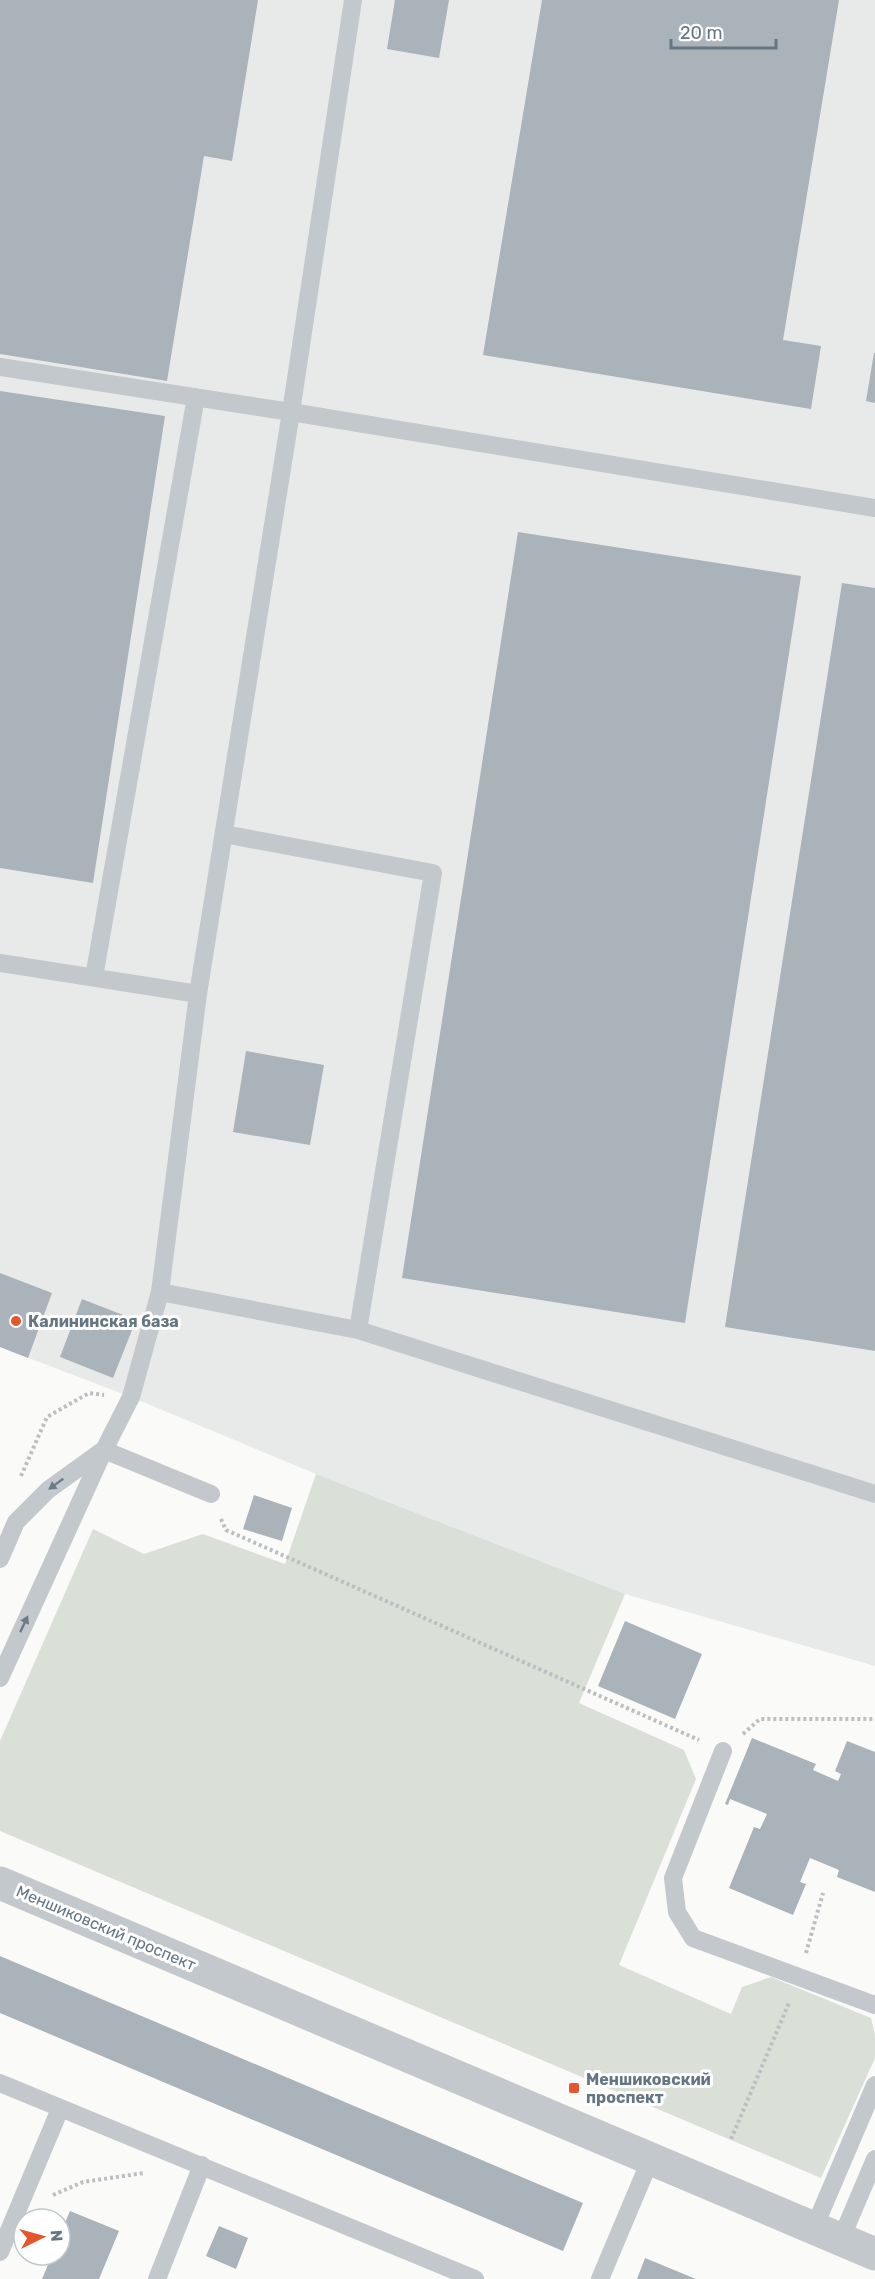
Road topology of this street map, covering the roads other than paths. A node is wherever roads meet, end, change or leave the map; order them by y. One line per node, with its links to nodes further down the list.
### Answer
1 (353, 0): 4 (lane)
2 (0, 367): 3 (lane)
3 (196, 397): 4 (lane); 8 (lane)
4 (291, 412): 5 (lane); 6 (lane)
5 (875, 508)
6 (224, 834): 9 (lane); 11 (lane)
7 (0, 963): 8 (lane)
8 (94, 977): 9 (lane)
9 (198, 994): 10 (lane)
10 (160, 1292): 11 (lane); 12 (lane)
11 (358, 1330): 14 (lane)
12 (104, 1450): 13 (lane); 15 (lane, one-way to 15); 16 (lane, one-way to 12)
13 (211, 1494)
14 (875, 1494)
15 (0, 1559)
16 (0, 1678)
17 (723, 1751): 19 (lane)
18 (0, 1883): 23 (street, Меншиковский проспект)
19 (875, 2005)
20 (0, 2083): 22 (lane)
21 (875, 2085): 26 (lane)
22 (60, 2109): 25 (lane); 27 (lane)
23 (651, 2158): 26 (street, Меншиковский проспект); 31 (lane)
24 (875, 2159): 26 (lane)
25 (202, 2165): 29 (lane); 30 (lane)
26 (828, 2234): 28 (street, Меншиковский проспект)
27 (0, 2252)
28 (875, 2254)
29 (157, 2279)
30 (474, 2279)
31 (600, 2279)

